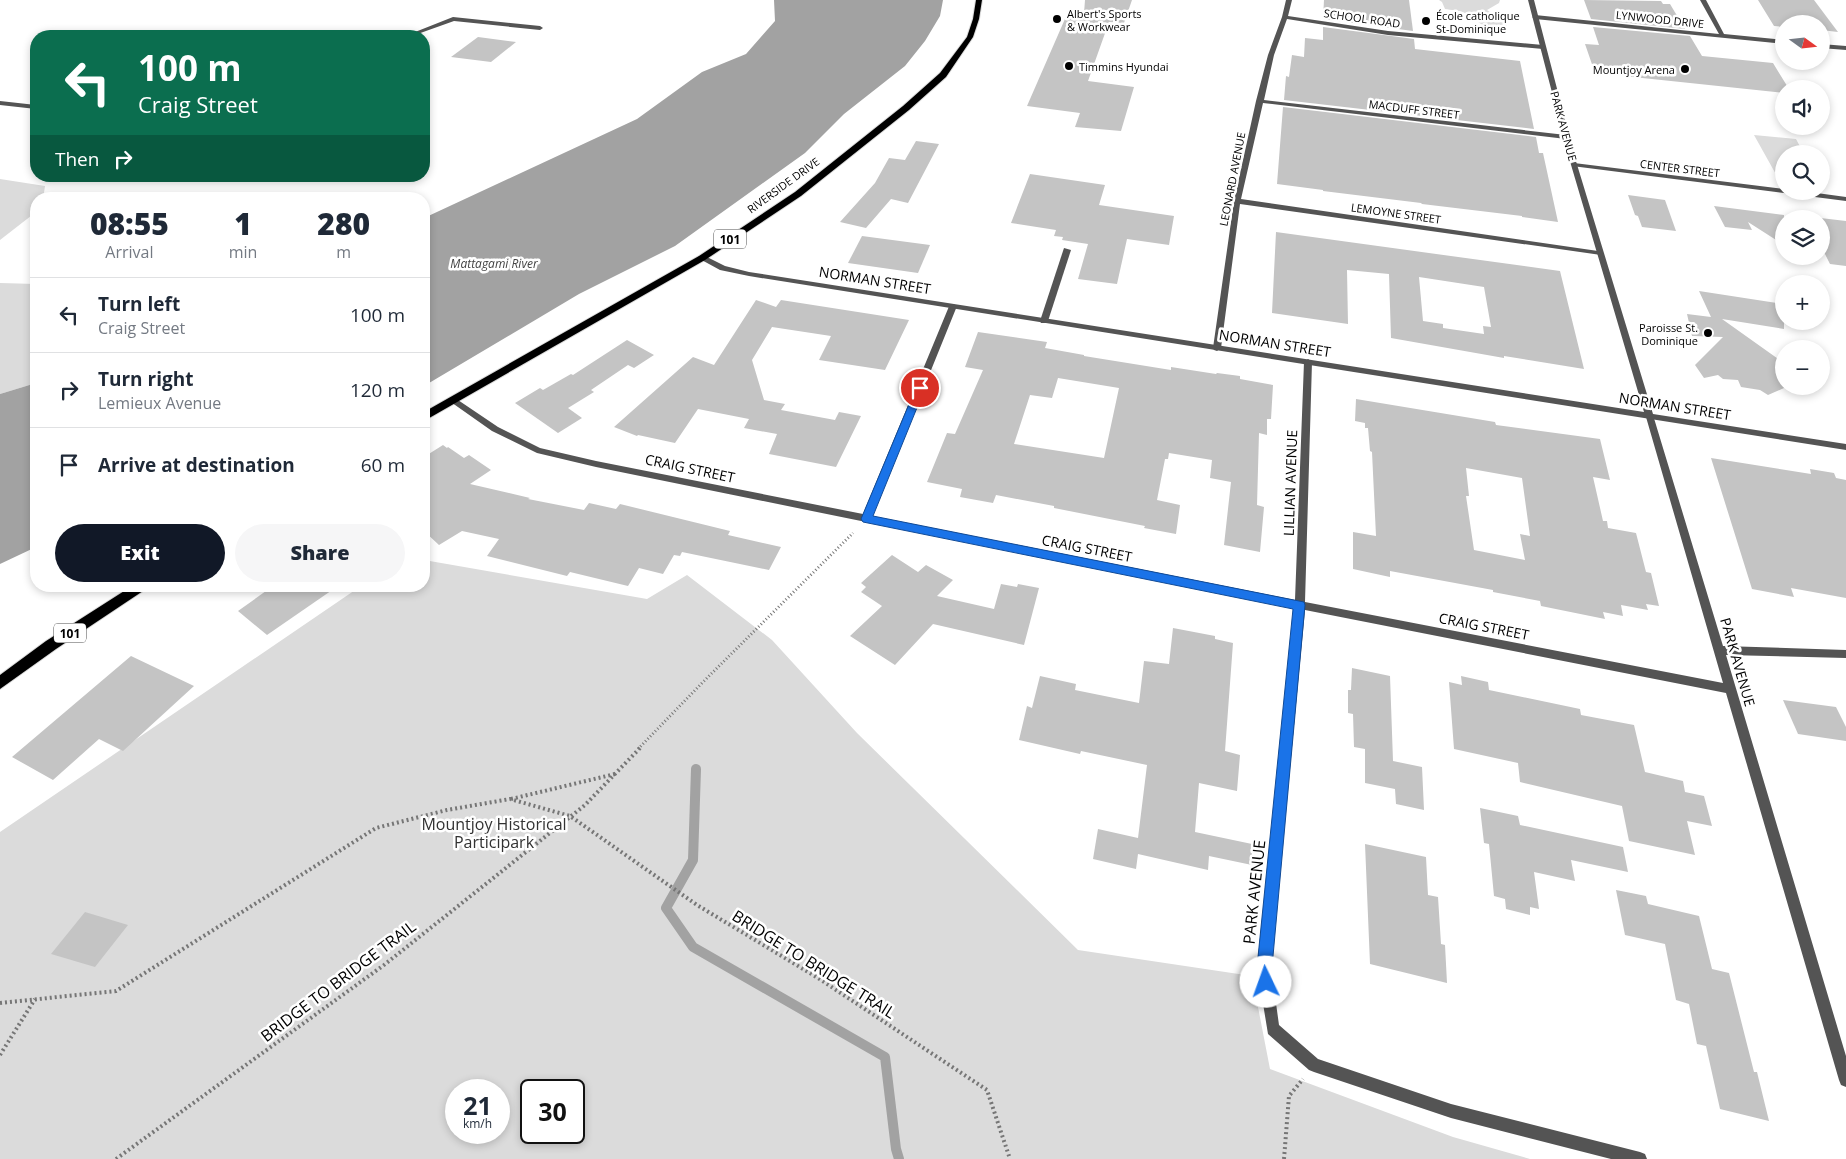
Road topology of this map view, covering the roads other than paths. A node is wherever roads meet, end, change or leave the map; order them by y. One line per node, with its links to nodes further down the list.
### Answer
1 (979, 0): 25 (main road, RIVERSIDE DRIVE / 101)
2 (1289, 0): 5 (street)
3 (1530, 0): 6 (street, PARK AVENUE)
4 (1703, 0): 9 (street)
5 (1285, 17): 11 (street, SCHOOL ROAD); 14 (street, LEONARD AVENUE)
6 (1535, 17): 9 (street, LYNWOOD DRIVE); 11 (street, PARK AVENUE)
7 (540, 28): 8 (street)
8 (424, 30)
9 (1722, 35): 10 (street, LYNWOOD DRIVE)
10 (1775, 41)
11 (1543, 47): 17 (street, PARK AVENUE)
12 (1830, 47): 13 (street)
13 (1846, 48)
14 (1260, 101): 17 (street, MACDUFF STREET); 22 (street, LEONARD AVENUE)
15 (0, 103): 16 (street)
16 (30, 106)
17 (1566, 137): 18 (street, PARK AVENUE)
18 (1574, 165): 19 (street, CENTER STREET); 24 (street, PARK AVENUE)
19 (1775, 190)
20 (1830, 197): 21 (street, CENTER STREET)
21 (1846, 199)
22 (1238, 201): 24 (street, LEMOYNE STREET); 28 (street, LEONARD AVENUE)
23 (1067, 250): 27 (street)
24 (1598, 252): 32 (street, PARK AVENUE)
25 (702, 258): 26 (street, NORMAN STREET); 30 (main road, RIVERSIDE DRIVE / 101)
26 (953, 306): 27 (street, NORMAN STREET); 34 (street)
27 (1044, 321): 28 (street, NORMAN STREET)
28 (1217, 348): 29 (street, NORMAN STREET)
29 (1308, 362): 32 (street, NORMAN STREET); 36 (street, LILLIAN AVENUE)
30 (452, 400): 31 (main road, RIVERSIDE DRIVE / 101); 34 (street, CRAIG STREET)
31 (430, 413)
32 (1650, 417): 33 (street, NORMAN STREET); 37 (street, PARK AVENUE)
33 (1846, 446)
34 (866, 519): 36 (street, CRAIG STREET)
35 (133, 592): 39 (main road, 101)
36 (1300, 605): 40 (street, CRAIG STREET); 42 (street, PARK AVENUE)
37 (1718, 650): 38 (street); 40 (street, PARK AVENUE)
38 (1846, 654)
39 (0, 683)
40 (1729, 689): 41 (street, PARK AVENUE)
41 (1846, 1080)
42 (1640, 1159)

